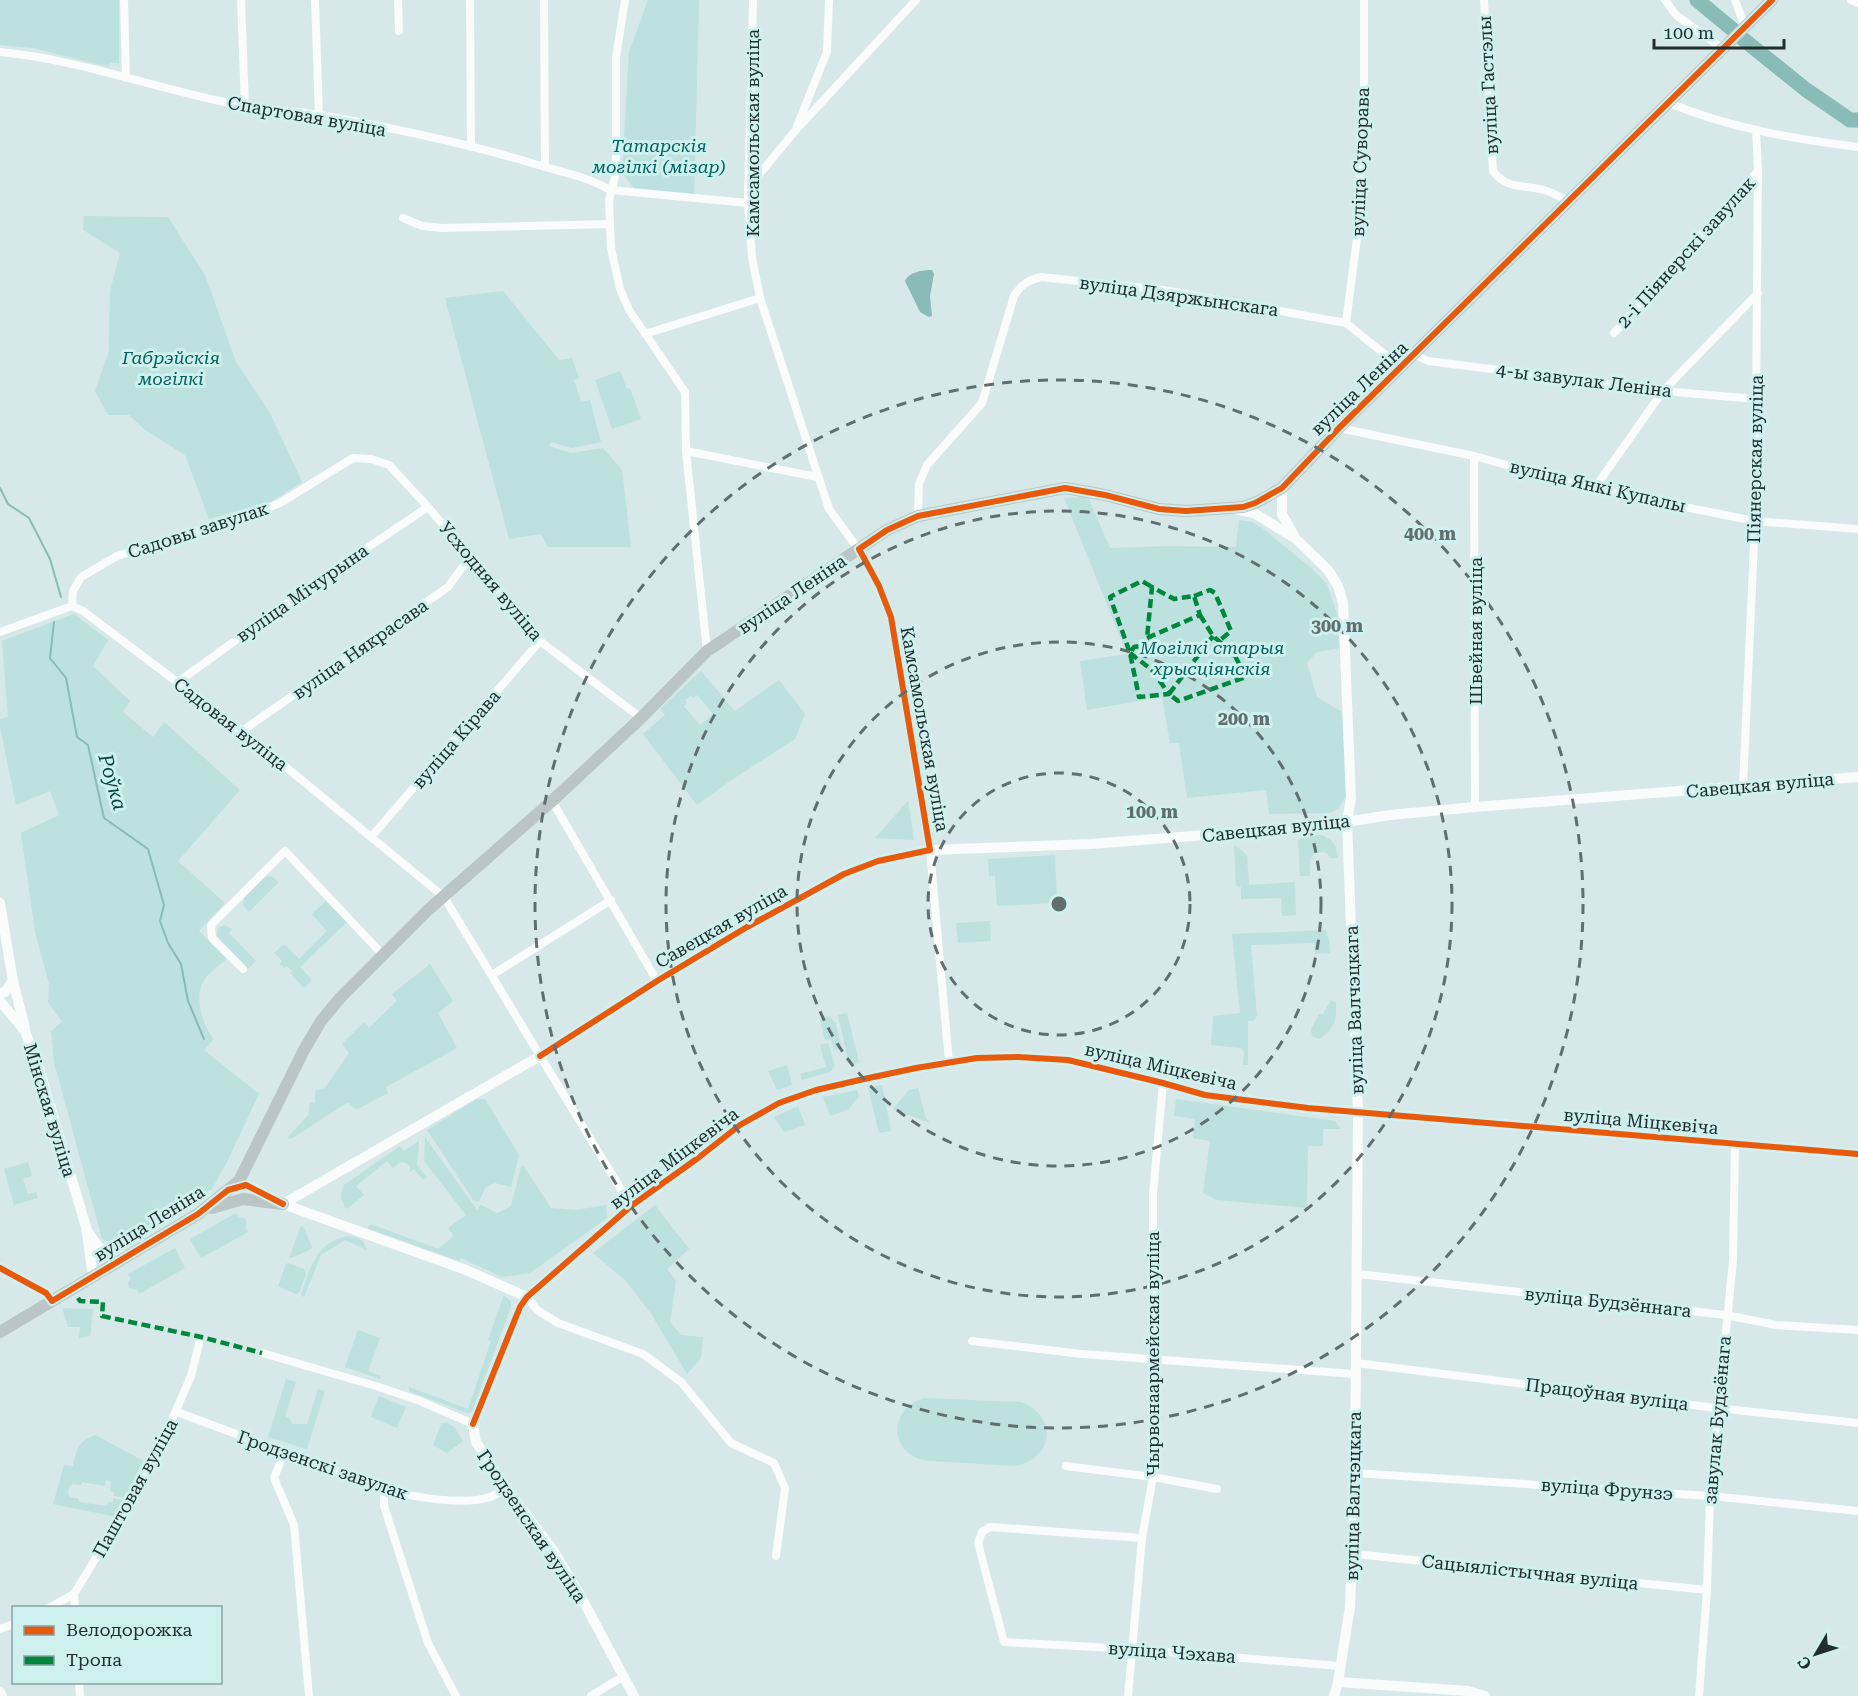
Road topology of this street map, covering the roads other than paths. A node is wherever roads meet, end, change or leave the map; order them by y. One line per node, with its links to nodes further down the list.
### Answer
1 (124, 0): 22 (street)
2 (241, 0): 24 (street)
3 (315, 0): 25 (street)
4 (398, 0): 19 (street)
5 (470, 0): 28 (street)
6 (544, 0): 30 (street)
7 (625, 0): 33 (street)
8 (753, 0): 32 (street, Камсамольская вуліца)
9 (829, 0): 26 (street)
10 (916, 0): 26 (street)
11 (1364, 0): 40 (street, вуліца Суворава)
12 (1484, 0): 34 (street, вуліца Гастэлы)
13 (1665, 0): 20 (street)
14 (1736, 0): 18 (street)
15 (1772, 0): 18 (main road, вуліца Леніна)
16 (1851, 0): 17 (street)
17 (1858, 3)
18 (1746, 27): 20 (main road, вуліца Леніна)
19 (399, 31)
20 (1723, 49): 23 (main road, вуліца Леніна)
21 (0, 52): 22 (street, Спартовая вуліца)
22 (126, 78): 24 (street, Спартовая вуліца)
23 (1669, 103): 27 (street); 34 (main road, вуліца Леніна)
24 (245, 106): 25 (street, Спартовая вуліца)
25 (319, 115): 28 (street, Спартовая вуліца)
26 (795, 130): 32 (street)
27 (1756, 130): 29 (street); 31 (street, Піянерская вуліца)
28 (471, 147): 30 (street, Спартовая вуліца)
29 (1858, 147)
30 (546, 167): 33 (street, Спартовая вуліца)
31 (1758, 171): 38 (street, Піянерская вуліца); 41 (street, 2-і Піянерскі завулак)
32 (748, 188): 35 (street, Камсамольская вуліца)
33 (610, 190): 35 (street, Спартовая вуліца); 37 (street)
34 (1569, 202): 43 (main road, вуліца Леніна)
35 (747, 203): 39 (street, Камсамольская вуліца)
36 (403, 218): 37 (street)
37 (609, 224): 42 (street)
38 (1758, 292): 45 (street); 46 (street, Піянерская вуліца)
39 (760, 298): 42 (street); 50 (street, Камсамольская вуліца)
40 (1346, 323): 44 (street, вуліца Дзяржынскага); 55 (street, вуліца Дзяржынскага)
41 (1614, 333)
42 (645, 334): 48 (street)
43 (1416, 354): 44 (main road, вуліца Леніна); 45 (street, 4-ы завулак Леніна)
44 (1402, 368): 47 (main road, вуліца Леніна)
45 (1664, 391): 46 (street, 4-ы завулак Леніна); 52 (street)
46 (1755, 399): 56 (street, Піянерская вуліца)
47 (1340, 428): 49 (street, вуліца Янкі Купалы); 51 (main road, вуліца Леніна)
48 (686, 451): 50 (street); 64 (street)
49 (1474, 456): 52 (street, вуліца Янкі Купалы); 71 (street, Швейная вуліца)
50 (817, 477): 59 (street, Камсамольская вуліца)
51 (1282, 488): 54 (main road, вуліца Леніна); 58 (street, вуліца Валчэцкага)
52 (1594, 489): 56 (street, вуліца Янкі Купалы)
53 (428, 507): 60 (street, Усходняя вуліца); 61 (street, Садовы завулак); 65 (street, вуліца Мічурына)
54 (1230, 508): 55 (main road, вуліца Леніна); 58 (street)
55 (918, 516): 59 (main road, вуліца Леніна)
56 (1755, 521): 57 (street, вуліца Янкі Купалы); 69 (street, Піянерская вуліца)
57 (1858, 529)
58 (1296, 539): 72 (street, вуліца Валчэцкага)
59 (859, 549): 64 (main road, вуліца Леніна); 74 (street, Камсамольская вуліца)
60 (469, 558): 63 (street, Усходняя вуліца); 67 (street, вуліца Някрасава)
61 (72, 606): 62 (street); 65 (street, Садовая вуліца)
62 (0, 632)
63 (540, 641): 66 (street, Усходняя вуліца); 73 (street, вуліца Кірава)
64 (707, 651): 66 (main road, вуліца Леніна)
65 (178, 682): 67 (street, Садовая вуліца)
66 (641, 717): 70 (main road, вуліца Леніна)
67 (242, 731): 73 (street, Садовая вуліца)
68 (1858, 777): 69 (street, Савецкая вуліца)
69 (1743, 787): 71 (street, Савецкая вуліца)
70 (552, 801): 75 (main road, вуліца Леніна); 76 (street)
71 (1475, 807): 72 (street, Савецкая вуліца)
72 (1347, 821): 74 (street, Савецкая вуліца); 89 (street, вуліца Валчэцкага)
73 (372, 836): 75 (street, Садовая вуліца)
74 (930, 850): 82 (street, Савецкая вуліца); 87 (street, Камсамольская вуліца)
75 (444, 897): 78 (main road, вуліца Леніна); 80 (street, Садовая вуліца)
76 (611, 900): 80 (street); 82 (street)
77 (0, 903): 81 (street)
78 (384, 956): 79 (street); 92 (main road, вуліца Леніна)
79 (243, 969)
80 (492, 975): 86 (street, Садовая вуліца)
81 (13, 981): 83 (street); 85 (street)
82 (657, 981): 86 (street, Савецкая вуліца)
83 (0, 993)
84 (0, 1001): 85 (street, Мінская вуліца)
85 (26, 1031): 96 (street, Мінская вуліца)
86 (540, 1056): 93 (street, Савецкая вуліца); 94 (street, Садовая вуліца)
87 (949, 1062): 88 (street, вуліца Міцкевіча); 94 (street, вуліца Міцкевіча)
88 (1163, 1083): 89 (street, вуліца Міцкевіча); 109 (street, Чырвонаармейская вуліца)
89 (1358, 1112): 90 (street, вуліца Міцкевіча); 99 (street, вуліца Валчэцкага)
90 (1735, 1145): 91 (street, вуліца Міцкевіча); 103 (street, завулак Будзёнага)
91 (1858, 1154)
92 (242, 1183): 93 (street); 95 (main road, вуліца Леніна)
93 (283, 1204): 95 (main road); 101 (street)
94 (631, 1206): 101 (street, вуліца Міцкевіча)
95 (198, 1214): 97 (main road, вуліца Леніна)
96 (86, 1227): 97 (street, Мінская вуліца); 100 (street, Мінская вуліца)
97 (127, 1256): 100 (main road, вуліца Леніна)
98 (0, 1268): 102 (street)
99 (1358, 1274): 103 (street, вуліца Будзённага); 110 (street, вуліца Валчэцкага)
100 (93, 1277): 102 (main road, вуліца Леніна)
101 (527, 1297): 114 (street); 126 (street)
102 (52, 1301): 105 (main road, вуліца Леніна)
103 (1726, 1316): 104 (street, вуліца Будзённага); 111 (street, завулак Будзёнага)
104 (1858, 1330)
105 (0, 1332)
106 (972, 1341): 109 (street, Працоўная вуліца)
107 (199, 1344): 112 (street, Паштовая вуліца)
108 (262, 1353): 114 (street)
109 (1152, 1358): 110 (street, Працоўная вуліца); 118 (street, Чырвонаармейская вуліца)
110 (1355, 1369): 111 (street, Працоўная вуліца); 117 (street, вуліца Валчэцкага)
111 (1717, 1408): 113 (street, Працоўная вуліца); 122 (street, завулак Будзёнага)
112 (177, 1412): 115 (street, Гродзенскі завулак); 128 (street, Паштовая вуліца)
113 (1858, 1423)
114 (473, 1424): 120 (street, Гродзенская вуліца)
115 (284, 1453): 119 (street, Гродзенскі завулак); 137 (street)
116 (1066, 1466): 118 (street)
117 (1355, 1473): 122 (street, вуліца Фрунзэ); 125 (street, вуліца Валчэцкага)
118 (1153, 1477): 121 (street); 124 (street, Чырвонаармейская вуліца)
119 (384, 1489): 120 (street, Гродзенскі завулак); 138 (street)
120 (507, 1489): 133 (street, Гродзенская вуліца)
121 (1217, 1489)
122 (1710, 1496): 123 (street, вуліца Фрунзэ); 127 (street, завулак Будзёнага)
123 (1858, 1511)
124 (1142, 1538): 131 (street, Чырвонаармейская вуліца); 131 (street, вуліца Чэхава)
125 (1354, 1554): 127 (street, Сацыялістычная вуліца); 132 (street, вуліца Валчэцкага)
126 (776, 1556)
127 (1707, 1590): 144 (street, завулак Будзёнага)
128 (74, 1594): 129 (street, Паштовая вуліца); 130 (street)
129 (53, 1606)
130 (75, 1606)
131 (1133, 1649): 132 (street, вуліца Чэхава); 141 (street, Чырвонаармейская вуліца)
132 (1340, 1666): 134 (street, вуліца Валчэцкага)
133 (622, 1677): 139 (street); 140 (street, Гродзенская вуліца)
134 (1338, 1682): 142 (street, вуліца Валчэцкага); 143 (street)
135 (0, 1692): 136 (street)
136 (2, 1696)
137 (309, 1696)
138 (456, 1696)
139 (591, 1696)
140 (634, 1696)
141 (1128, 1696)
142 (1334, 1696)
143 (1485, 1696)
144 (1699, 1696)

